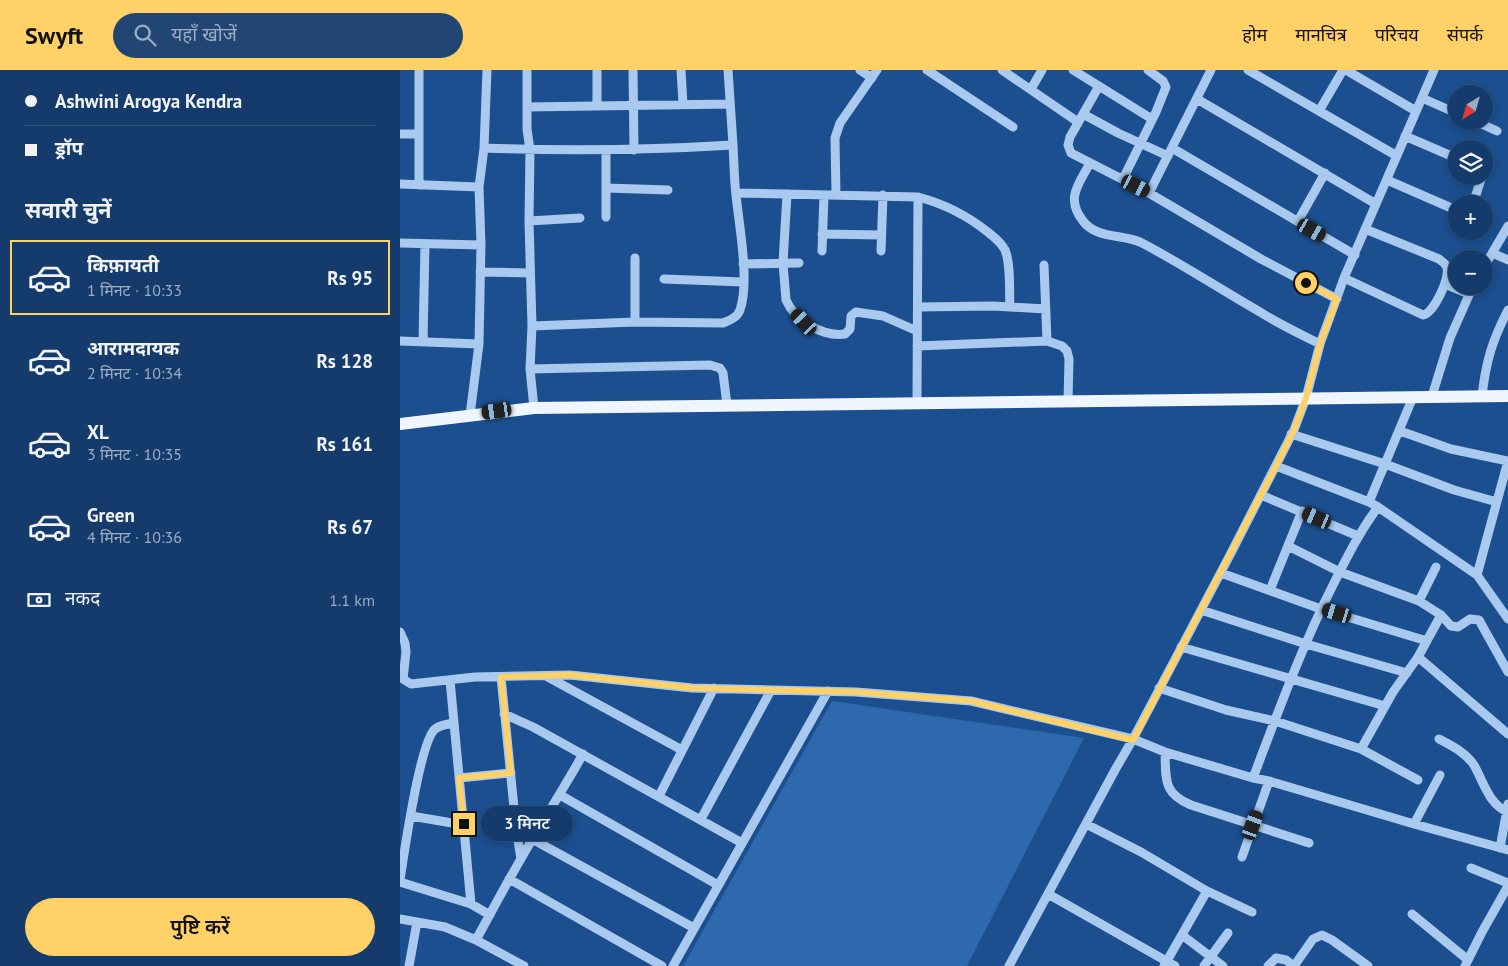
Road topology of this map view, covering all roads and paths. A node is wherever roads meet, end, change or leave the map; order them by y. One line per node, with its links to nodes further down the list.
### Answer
1 (419, 70): 37 (street)
2 (487, 70): 41 (street)
3 (527, 70): 27 (street)
4 (597, 70): 25 (street)
5 (633, 70): 26 (street)
6 (681, 70): 23 (street)
7 (728, 70): 24 (street)
8 (860, 70): 18 (street)
9 (927, 70): 33 (street)
10 (1002, 70): 20 (street)
11 (1042, 70): 20 (street)
12 (1073, 70): 19 (street)
13 (1148, 70): 32 (street)
14 (1211, 70): 22 (street)
15 (1248, 70): 29 (street)
16 (1347, 70): 29 (street); 30 (street)
17 (1430, 71): 21 (street)
18 (874, 74): 61 (street)
19 (1099, 86): 31 (street); 32 (street)
20 (1031, 89): 31 (street)
21 (1422, 98): 28 (street); 30 (street)
22 (1197, 99): 45 (street); 49 (street)
23 (682, 104): 24 (street); 26 (street)
24 (730, 104): 40 (street)
25 (597, 106): 26 (street); 27 (street)
26 (634, 106): 44 (street)
27 (527, 107): 42 (street)
28 (1448, 109)
29 (1319, 111): 47 (street)
30 (1416, 111): 38 (street)
31 (1080, 118): 39 (street); 48 (street)
32 (1152, 119): 39 (street)
33 (1013, 127)
34 (1493, 129): 35 (street)
35 (1497, 131)
36 (400, 134): 37 (street)
37 (419, 134): 53 (street)
38 (1405, 136): 46 (street); 47 (street)
39 (1140, 143): 45 (street); 50 (street)
40 (733, 145): 44 (street); 57 (street)
41 (484, 148): 42 (street); 54 (street)
42 (530, 150): 43 (street); 68 (street)
43 (606, 150): 44 (street); 55 (street)
44 (634, 150)
45 (1170, 152): 58 (street); 69 (street)
46 (1448, 155)
47 (1397, 156): 51 (street)
48 (1090, 163): 50 (street); 108 (street)
49 (1324, 174): 64 (street); 69 (street)
50 (1123, 179): 58 (street)
51 (1387, 180): 64 (street); 65 (street)
52 (400, 184): 53 (street)
53 (418, 185): 54 (street)
54 (479, 187): 76 (street)
55 (606, 188): 56 (street); 66 (street)
56 (668, 190)
57 (736, 193): 59 (street); 86 (street)
58 (1149, 193): 96 (street)
59 (787, 194): 60 (street); 84 (street)
60 (824, 195): 61 (street); 72 (street)
61 (836, 195): 62 (street)
62 (883, 196): 63 (street); 73 (street)
63 (918, 197): 97 (street); 98 (street)
64 (1376, 204): 71 (street)
65 (1448, 207)
66 (606, 217)
67 (580, 218): 68 (street)
68 (529, 221): 89 (street)
69 (1298, 222): 81 (street)
70 (1508, 226): 77 (street)
71 (1366, 229): 81 (street); 93 (street)
72 (822, 234): 73 (street); 78 (street)
73 (881, 235): 79 (street)
74 (400, 243): 75 (street)
75 (425, 244): 76 (street); 106 (street)
76 (481, 245): 88 (street)
77 (1493, 250)
78 (822, 251)
79 (881, 251)
80 (1493, 252): 83 (street)
81 (1354, 255): 90 (street)
82 (635, 258): 101 (street)
83 (1508, 260)
84 (782, 263): 85 (street); 86 (street); 103 (street)
85 (799, 263)
86 (743, 264): 92 (street)
87 (1044, 266): 99 (street)
88 (480, 272): 89 (street); 107 (street)
89 (530, 273): 102 (street)
90 (1344, 278): 93 (street); 96 (street)
91 (664, 279): 92 (street)
92 (743, 282): 101 (street)
93 (1445, 284): 94 (street)
94 (1448, 285)
95 (1469, 295): 111 (street)
96 (1337, 299): 108 (street)
97 (918, 307): 98 (street); 103 (street)
98 (1010, 307): 99 (street)
99 (1046, 309): 105 (street)
100 (1508, 310): 112 (street)
101 (636, 322): 102 (street)
102 (532, 326): 110 (street)
103 (917, 331): 109 (street)
104 (400, 341): 106 (street)
105 (1047, 341): 109 (street); 116 (street)
106 (423, 342): 107 (street)
107 (480, 344): 120 (street)
108 (1320, 344): 115 (street)
109 (917, 346): 117 (street)
110 (530, 368): 118 (street); 119 (street)
111 (1432, 396): 112 (main road); 114 (main road)
112 (1482, 396): 113 (main road)
113 (1508, 396)
114 (1413, 397): 115 (main road); 122 (street)
115 (1306, 398): 116 (main road); 123 (street)
116 (1068, 401): 117 (main road)
117 (917, 402): 118 (main road)
118 (727, 406): 119 (main road)
119 (534, 408): 120 (main road)
120 (470, 415): 121 (main road)
121 (400, 424)
122 (1400, 431): 124 (street); 125 (street)
123 (1291, 434): 125 (street); 126 (street)
124 (1508, 461): 129 (street)
125 (1385, 464): 128 (street); 129 (street)
126 (1276, 466): 127 (street); 128 (street)
127 (1261, 495): 131 (street); 135 (street)
128 (1369, 502): 130 (street)
129 (1497, 502): 137 (street)
130 (1378, 507): 132 (street); 137 (street)
131 (1302, 512): 132 (street); 133 (street)
132 (1358, 536): 136 (street)
133 (1288, 546): 136 (street); 138 (street)
134 (1436, 567): 139 (street)
135 (1221, 572): 138 (street); 141 (street)
136 (1340, 572): 139 (street); 140 (street)
137 (1477, 574): 143 (street)
138 (1270, 590): 140 (street)
139 (1419, 601): 142 (street)
140 (1321, 609): 145 (street); 146 (street)
141 (1201, 610): 146 (street); 147 (street)
142 (1441, 615): 145 (street); 150 (street)
143 (1508, 619)
144 (400, 632): 148 (street)
145 (1427, 641): 149 (street)
146 (1306, 644): 151 (street); 154 (street)
147 (1182, 647): 154 (street); 157 (street)
148 (403, 653): 155 (street)
149 (1418, 657): 151 (street); 164 (street)
150 (1508, 672)
151 (1406, 673): 160 (street)
152 (546, 676): 153 (street); 156 (street); 168 (street)
153 (501, 677): 155 (street); 161 (street)
154 (1291, 679): 160 (street); 162 (street)
155 (450, 680): 163 (street)
156 (714, 688): 158 (street); 168 (street)
157 (1159, 688): 162 (street); 166 (street)
158 (771, 690): 159 (street); 181 (street)
159 (828, 691): 166 (street); 187 (street)
160 (1385, 706): 167 (street)
161 (504, 714): 170 (street); 171 (street)
162 (1275, 722): 167 (street); 174 (street)
163 (454, 723): 173 (street); 180 (street)
164 (1508, 734)
165 (1440, 739): 179 (street)
166 (1133, 740): 169 (street); 183 (street)
167 (1361, 749): 175 (street)
168 (682, 750): 178 (street)
169 (1165, 752): 174 (street); 185 (street)
170 (583, 754): 177 (street); 178 (street)
171 (511, 773): 173 (street); 191 (street)
172 (1440, 775): 184 (street)
173 (459, 778): 182 (street)
174 (1253, 778): 176 (street)
175 (1418, 780)
176 (1269, 781): 184 (street); 185 (street)
177 (560, 796): 186 (street); 195 (street)
178 (659, 796): 181 (street)
179 (1508, 809): 189 (street)
180 (411, 816): 182 (street); 194 (street)
181 (700, 820): 187 (street)
182 (464, 824): 199 (street)
183 (1086, 824): 197 (street); 198 (street)
184 (1414, 824): 189 (street)
185 (1253, 825): 188 (street); 190 (street)
186 (532, 839): 191 (street); 205 (street)
187 (742, 842): 195 (street)
188 (1309, 844)
189 (1504, 849)
190 (1242, 857)
191 (521, 859): 193 (street)
192 (1471, 868): 196 (street)
193 (509, 879): 201 (street); 215 (street)
194 (400, 881): 199 (street)
195 (718, 885): 205 (street)
196 (1508, 885): 211 (street)
197 (1206, 891): 200 (street); 207 (street)
198 (1048, 894): 210 (street); 217 (street)
199 (471, 904): 201 (street)
200 (1252, 912)
201 (490, 914): 208 (street)
202 (1412, 914): 211 (street)
203 (400, 919): 204 (street)
204 (417, 922): 208 (street); 213 (street)
205 (694, 928): 216 (street)
206 (1228, 933): 209 (street)
207 (1182, 935): 209 (street); 210 (street)
208 (476, 940): 214 (street)
209 (1211, 957): 219 (street); 220 (street)
210 (1165, 963): 218 (street)
211 (1467, 963)
212 (1362, 964): 222 (street)
213 (409, 966)
214 (524, 966)
215 (662, 966)
216 (673, 966)
217 (1009, 966)
218 (1175, 966)
219 (1204, 966)
220 (1223, 966)
221 (1268, 966): 222 (street)
222 (1294, 966)

